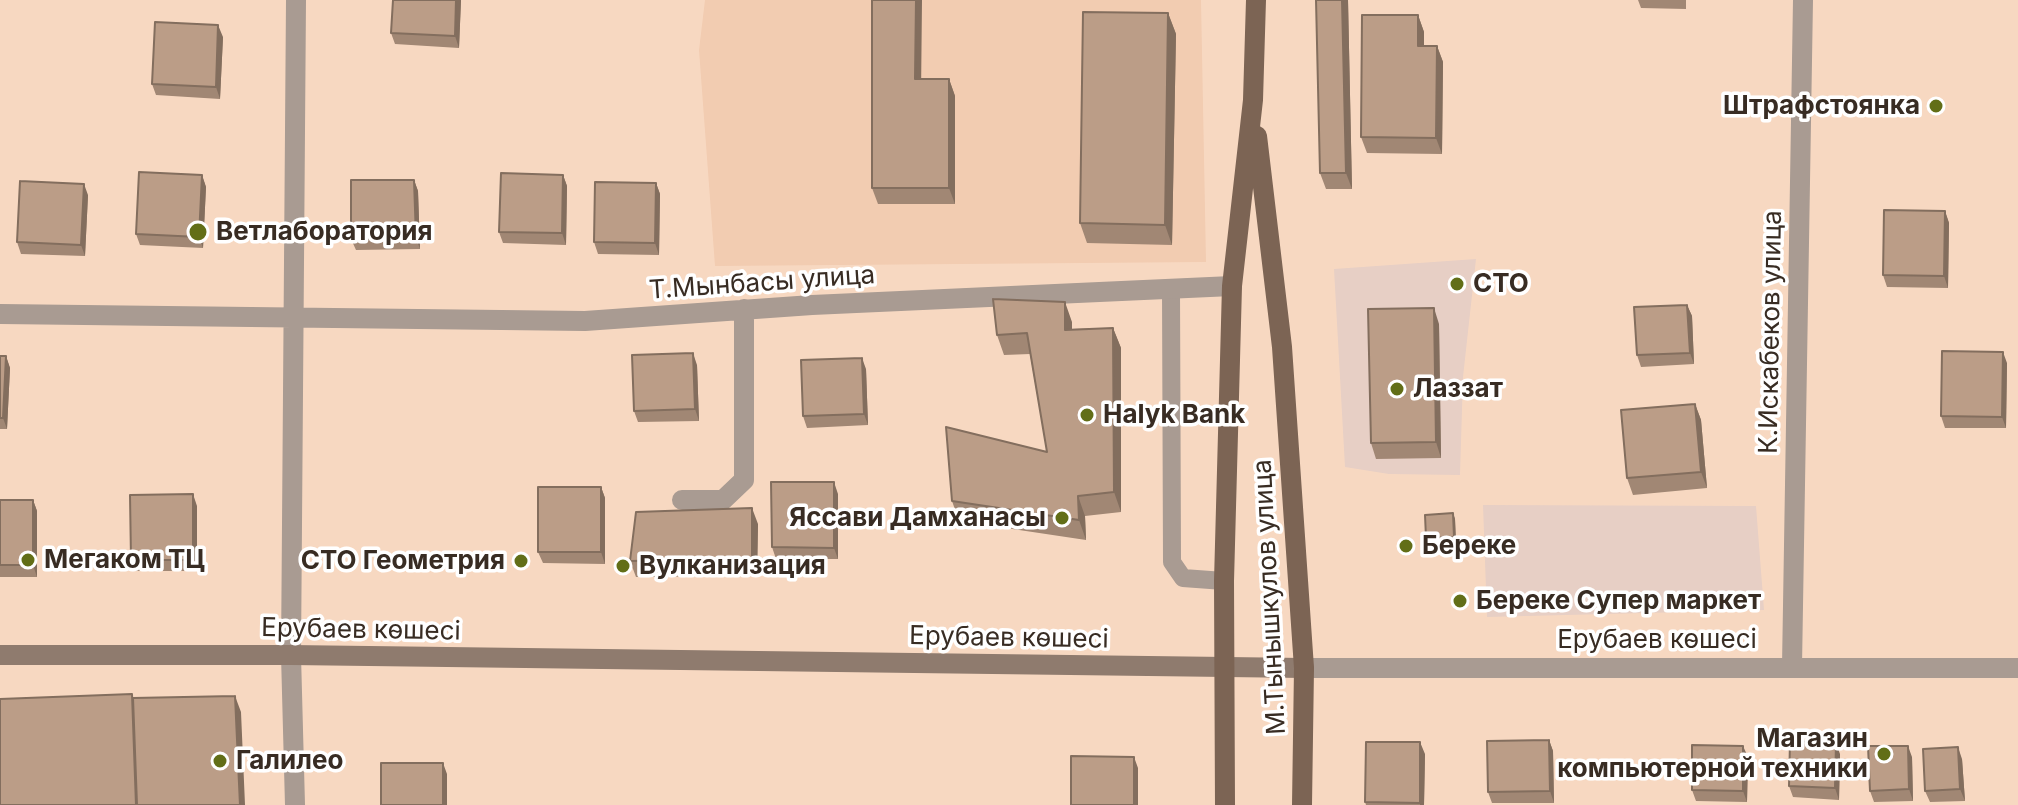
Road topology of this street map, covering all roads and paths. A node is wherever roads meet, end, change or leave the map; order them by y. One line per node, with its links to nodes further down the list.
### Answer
1 (296, 0): 9 (street)
2 (1256, 0): 4 (main road, М.Тынышкулов улица)
3 (1803, 0): 15 (street, К.Искабеков улица)
4 (1253, 100): 5 (main road, М.Тынышкулов улица); 16 (main road, М.Тынышкулов улица)
5 (1232, 286): 6 (street, Т.Мынбасы улица); 11 (main road, М.Тынышкулов улица)
6 (1171, 290): 7 (street, Т.Мынбасы улица); 11 (lane)
7 (744, 309): 9 (street, Т.Мынбасы улица); 10 (street)
8 (0, 314): 9 (street, Т.Мынбасы улица)
9 (295, 318): 13 (street)
10 (682, 500)
11 (1224, 581): 14 (main road, М.Тынышкулов улица)
12 (0, 655): 13 (main road, Ерубаев көшесі)
13 (291, 655): 14 (main road, Ерубаев көшесі); 18 (street)
14 (1225, 666): 16 (main road, Ерубаев көшесі); 19 (main road, М.Тынышкулов улица)
15 (1792, 666): 16 (street, Ерубаев көшесі); 17 (street, Ерубаев көшесі)
16 (1304, 668): 20 (main road, М.Тынышкулов улица)
17 (2018, 668)
18 (295, 805)
19 (1225, 805)
20 (1302, 805)

